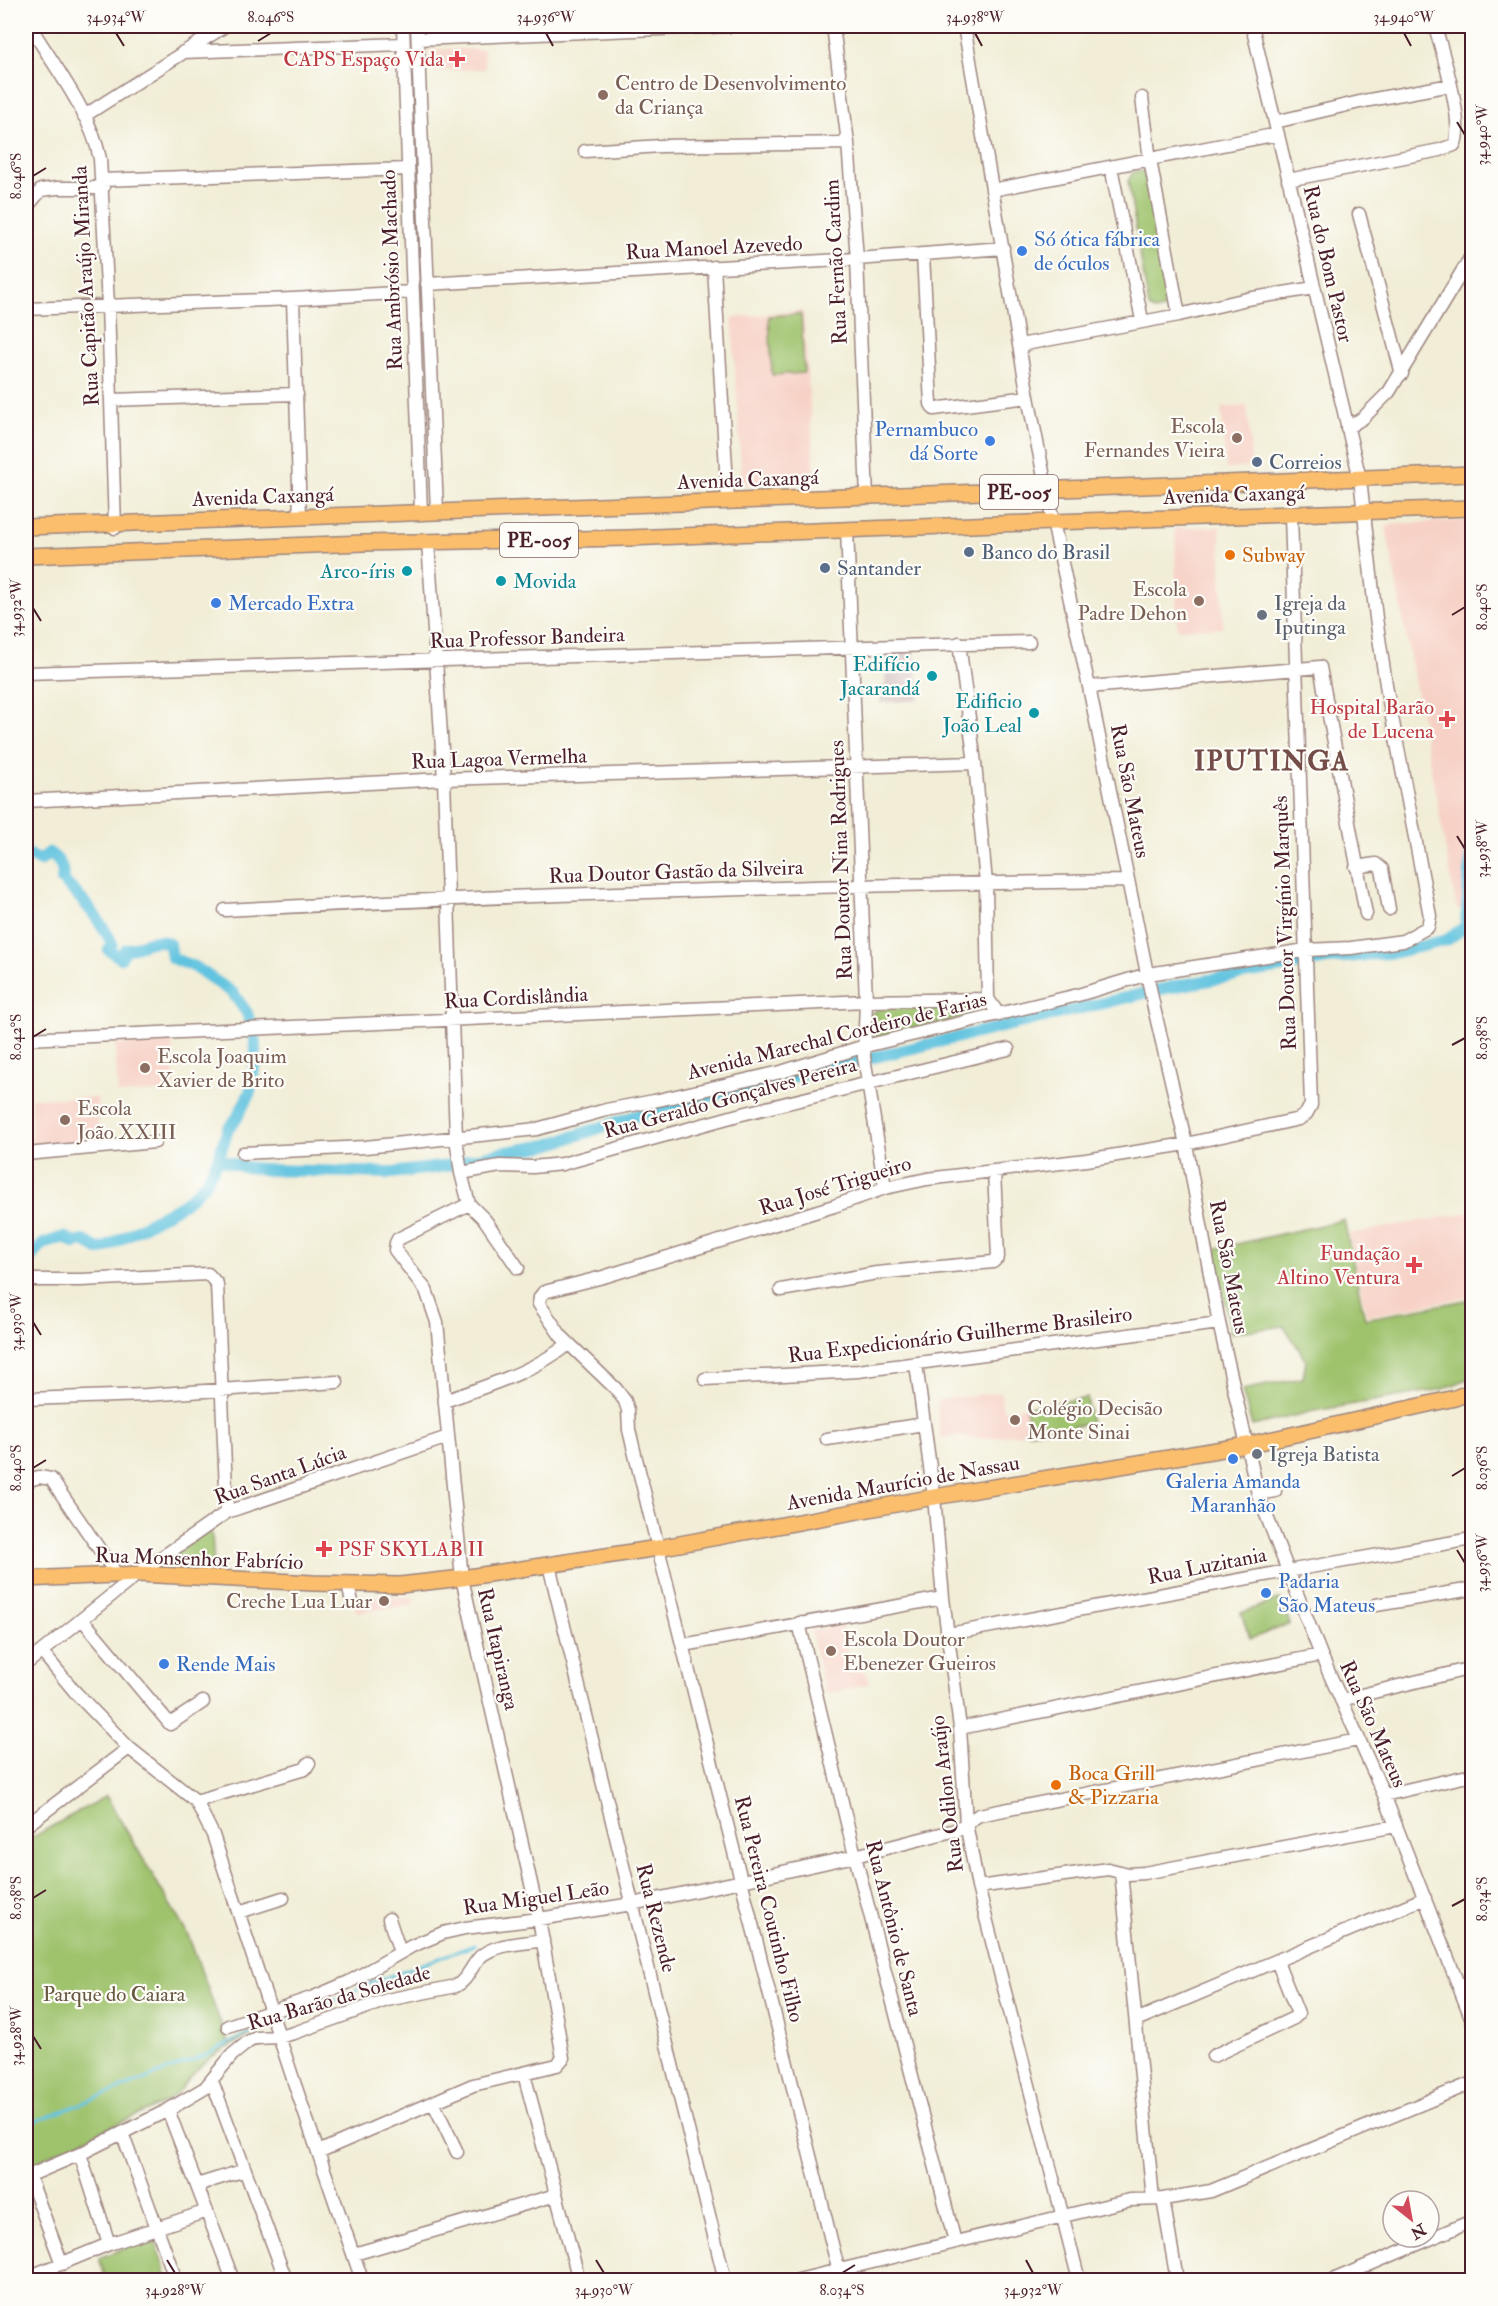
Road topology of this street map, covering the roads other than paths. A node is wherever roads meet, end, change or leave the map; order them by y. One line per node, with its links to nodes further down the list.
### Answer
1 (30, 26): 15 (street, Rua Capitão Araújo Miranda)
2 (225, 26): 12 (street)
3 (403, 26): 11 (street, Rua Ambrósio Machado)
4 (417, 26): 10 (street, Rua Ambrósio Machado)
5 (731, 26): 10 (street)
6 (833, 26): 17 (street, Rua Fernão Cardim)
7 (964, 26): 24 (street, Rua São Mateus)
8 (1252, 26): 16 (street, Rua do Bom Pastor)
9 (1435, 26): 13 (street)
10 (418, 39): 32 (street, Rua Ambrósio Machado)
11 (404, 44): 12 (street); 21 (street, Rua Ambrósio Machado)
12 (183, 52): 15 (street)
13 (1451, 85): 16 (street); 22 (street)
14 (1142, 98): 19 (street)
15 (84, 116): 23 (street, Rua Capitão Araújo Miranda)
16 (1277, 128): 19 (street); 22 (street, Rua do Bom Pastor)
17 (848, 143): 18 (street); 30 (street, Rua Fernão Cardim)
18 (585, 152)
19 (1150, 160): 20 (street); 38 (street)
20 (1112, 167): 24 (street); 39 (street)
21 (408, 169): 23 (street); 34 (street, Rua Ambrósio Machado)
22 (1288, 180): 33 (street, Rua do Bom Pastor)
23 (102, 184): 25 (street); 36 (street, Rua Capitão Araújo Miranda)
24 (992, 190): 27 (street, Rua São Mateus)
25 (26, 208)
26 (1359, 213): 41 (street)
27 (1003, 248): 28 (street, Rua Manoel Azevedo); 40 (street, Rua São Mateus)
28 (923, 255): 30 (street, Rua Manoel Azevedo); 43 (street)
29 (1473, 255): 41 (street)
30 (857, 259): 31 (street, Rua Manoel Azevedo); 49 (street, Rua Fernão Cardim)
31 (714, 267): 32 (street, Rua Manoel Azevedo); 50 (street)
32 (427, 284): 52 (street, Rua Ambrósio Machado)
33 (1314, 288): 38 (street); 45 (street, Rua do Bom Pastor)
34 (412, 292): 35 (street); 53 (street, Rua Ambrósio Machado)
35 (292, 299): 36 (street); 42 (street)
36 (108, 306): 37 (street); 44 (street, Rua Capitão Araújo Miranda)
37 (26, 309)
38 (1179, 315): 39 (street)
39 (1142, 320): 40 (street)
40 (1020, 345): 43 (street, Rua São Mateus)
41 (1402, 374): 45 (street)
42 (297, 394): 44 (street); 56 (street)
43 (1028, 397): 48 (street, Rua São Mateus)
44 (111, 400): 58 (street, Rua Capitão Araújo Miranda)
45 (1347, 428): 47 (street, Rua do Bom Pastor)
46 (1473, 474): 47 (main road, Avenida Caxangá / PE-005)
47 (1360, 479): 48 (main road, Avenida Caxangá / PE-005); 54 (street, Rua do Bom Pastor)
48 (1046, 490): 49 (main road, Avenida Caxangá / PE-005); 57 (street, Rua São Mateus)
49 (867, 497): 50 (main road, Avenida Caxangá / PE-005)
50 (728, 502): 52 (main road, Avenida Caxangá / PE-005)
51 (1473, 508): 54 (main road, Avenida Caxangá / PE-005)
52 (437, 511): 53 (main road, Avenida Caxangá / PE-005)
53 (421, 512): 56 (main road, Avenida Caxangá / PE-005)
54 (1363, 512): 55 (main road, Avenida Caxangá / PE-005); 82 (street, Rua do Bom Pastor)
55 (1291, 514): 57 (main road, Avenida Caxangá / PE-005); 67 (street, Rua Doutor Virgínio Marquês)
56 (300, 517): 58 (main road, Avenida Caxangá / PE-005)
57 (1053, 522): 60 (main road, Avenida Caxangá / PE-005); 69 (street, Rua São Mateus)
58 (115, 526): 59 (main road, Avenida Caxangá / PE-005)
59 (26, 527)
60 (847, 529): 61 (main road, Avenida Caxangá / PE-005); 65 (street, Rua Doutor Nina Rodrigues)
61 (428, 542): 62 (main road, Avenida Caxangá / PE-005); 66 (street)
62 (26, 556)
63 (1029, 642): 64 (street, Rua Professor Bandeira)
64 (959, 643): 65 (street, Rua Professor Bandeira); 70 (street)
65 (852, 646): 66 (street, Rua Professor Bandeira); 71 (street, Rua Doutor Nina Rodrigues)
66 (435, 661): 68 (street, Rua Professor Bandeira); 72 (street)
67 (1296, 669): 69 (street); 74 (street); 83 (street, Rua Doutor Virgínio Marquês)
68 (26, 674)
69 (1089, 687): 75 (street, Rua São Mateus)
70 (975, 763): 71 (street, Rua Lagoa Vermelha); 76 (street)
71 (856, 766): 72 (street, Rua Lagoa Vermelha); 77 (street, Rua Doutor Nina Rodrigues)
72 (444, 779): 73 (street, Rua Lagoa Vermelha); 78 (street)
73 (26, 801)
74 (1356, 867): 79 (street); 81 (street)
75 (1128, 881): 76 (street, Rua Doutor Gastão da Silveira); 84 (street, Rua São Mateus)
76 (986, 883): 77 (street, Rua Doutor Gastão da Silveira); 85 (street)
77 (861, 885): 78 (street, Rua Doutor Gastão da Silveira); 86 (street, Rua Doutor Nina Rodrigues)
78 (449, 898): 80 (street, Rua Doutor Gastão da Silveira); 88 (street)
79 (1389, 909)
80 (225, 910)
81 (1366, 914)
82 (1430, 922): 83 (street, Avenida Marechal Cordeiro de Farias)
83 (1306, 953): 84 (street, Avenida Marechal Cordeiro de Farias); 93 (street, Rua Doutor Virgínio Marquês)
84 (1148, 974): 87 (street, Avenida Marechal Cordeiro de Farias); 96 (street, Rua São Mateus)
85 (988, 999): 86 (street, Rua Cordislândia); 87 (street)
86 (866, 1001): 88 (street, Rua Cordislândia); 91 (street, Rua Doutor Nina Rodrigues)
87 (999, 1015): 91 (street, Avenida Marechal Cordeiro de Farias)
88 (454, 1020): 89 (street, Rua Cordislândia); 95 (street)
89 (26, 1039)
90 (1008, 1049): 92 (street, Rua Geraldo Gonçalves Pereira)
91 (864, 1052): 92 (street, Rua Doutor Nina Rodrigues); 95 (street, Avenida Marechal Cordeiro de Farias)
92 (867, 1079): 100 (street, Rua Geraldo Gonçalves Pereira); 101 (street, Rua Doutor Nina Rodrigues)
93 (1306, 1114): 96 (street, Rua José Trigueiro)
94 (155, 1142): 98 (street)
95 (457, 1142): 97 (street, Avenida Marechal Cordeiro de Farias); 100 (street)
96 (1186, 1144): 99 (street, Rua José Trigueiro); 107 (street, Rua São Mateus)
97 (243, 1153)
98 (26, 1154)
99 (994, 1171): 101 (street, Rua José Trigueiro); 105 (street)
100 (461, 1172): 102 (street)
101 (885, 1188): 106 (street, Rua José Trigueiro)
102 (469, 1204): 103 (street); 115 (street, Rua Itapiranga)
103 (518, 1268)
104 (26, 1280): 112 (street)
105 (781, 1290)
106 (540, 1297): 108 (street, Rua Pereira Coutinho Filho)
107 (1219, 1323): 109 (street, Rua Expedicionário Guilherme Brasileiro); 119 (street, Rua São Mateus)
108 (568, 1344): 115 (street); 126 (street, Rua Pereira Coutinho Filho)
109 (916, 1364): 110 (street, Rua Expedicionário Guilherme Brasileiro); 116 (street, Rua Odilon Araújo)
110 (705, 1379)
111 (337, 1382): 112 (street)
112 (221, 1389): 114 (street); 124 (street)
113 (1473, 1391): 119 (main road, Avenida Maurício de Nassau)
114 (26, 1399)
115 (445, 1401): 117 (street, Rua Itapiranga)
116 (924, 1424): 118 (street); 123 (street, Rua Odilon Araújo)
117 (448, 1437): 124 (street, Rua Santa Lúcia); 132 (street, Rua Itapiranga)
118 (827, 1439)
119 (1247, 1445): 122 (street, Rua São Mateus); 123 (main road, Avenida Maurício de Nassau)
120 (26, 1481): 131 (street)
121 (1275, 1491): 122 (street)
122 (1258, 1494): 129 (street, Rua São Mateus)
123 (934, 1497): 126 (main road, Avenida Maurício de Nassau); 136 (street, Rua Odilon Araújo)
124 (227, 1512): 130 (street, Rua Santa Lúcia)
125 (1473, 1539): 129 (street, Rua Luzitania)
126 (658, 1548): 127 (main road, Avenida Maurício de Nassau); 142 (street, Rua Pereira Coutinho Filho)
127 (549, 1565): 128 (main road, Avenida Maurício de Nassau); 165 (street, Rua Rezende)
128 (515, 1570): 132 (main road, Rua Monsenhor Fabrício)
129 (1287, 1570): 141 (street, Rua Luzitania); 144 (street, Rua São Mateus)
130 (138, 1574): 131 (main road, Rua Monsenhor Fabrício); 134 (main road, Rua Monsenhor Fabrício); 139 (street, Rua Santa Lúcia)
131 (117, 1575): 133 (main road, Rua Monsenhor Fabrício)
132 (462, 1578): 134 (main road, Rua Monsenhor Fabrício); 168 (street, Rua Itapiranga)
133 (26, 1579)
134 (348, 1585): 137 (street)
135 (1473, 1589): 138 (street)
136 (943, 1598): 140 (street); 141 (street, Rua Odilon Araújo)
137 (352, 1602)
138 (1376, 1605)
139 (82, 1619): 143 (street, Rua Santa Lúcia); 148 (street)
140 (799, 1623): 142 (street); 159 (street, Rua Antônio de Santa)
141 (948, 1635): 149 (street, Rua Odilon Araújo)
142 (683, 1646): 161 (street, Rua Pereira Coutinho Filho)
143 (42, 1652): 145 (street, Rua Santa Lúcia); 151 (street)
144 (1321, 1655): 147 (street, Rua São Mateus); 149 (street)
145 (26, 1664)
146 (1473, 1668): 147 (street)
147 (1341, 1700): 150 (street, Rua São Mateus)
148 (203, 1702)
149 (960, 1728): 156 (street, Rua Odilon Araújo)
150 (1358, 1740): 154 (street, Rua São Mateus); 156 (street, Rua Miguel Leão)
151 (129, 1748): 155 (street); 157 (street)
152 (309, 1763): 155 (street)
153 (1473, 1775): 154 (street)
154 (1384, 1795): 158 (street, Rua São Mateus)
155 (196, 1801): 166 (street)
156 (966, 1823): 159 (street, Rua Miguel Leão); 162 (street, Rua Odilon Araújo)
157 (26, 1826)
158 (1396, 1826): 160 (street); 164 (street, Rua São Mateus)
159 (855, 1856): 161 (street, Rua Miguel Leão); 196 (street, Rua Antônio de Santa)
160 (1121, 1872): 162 (street); 173 (street)
161 (742, 1881): 165 (street, Rua Miguel Leão); 201 (street, Rua Pereira Coutinho Filho)
162 (978, 1887): 193 (street, Rua Odilon Araújo)
163 (283, 1898): 166 (street)
164 (1425, 1898): 171 (street); 174 (street, Rua São Mateus)
165 (632, 1904): 168 (street, Rua Miguel Leão); 208 (street, Rua Rezende)
166 (239, 1912): 172 (street)
167 (389, 1919): 170 (street)
168 (539, 1919): 169 (street, Rua Itapiranga); 170 (street, Rua Miguel Leão)
169 (543, 1940): 176 (street, Rua Barão da Soledade); 178 (street, Rua Itapiranga)
170 (400, 1953): 172 (street, Rua Miguel Leão)
171 (1277, 1961): 173 (street); 177 (street)
172 (272, 2013): 175 (street, Rua Miguel Leão); 176 (street)
173 (1136, 2020): 191 (street)
174 (1473, 2020)
175 (228, 2026)
176 (279, 2035): 179 (street, Rua Barão da Soledade); 184 (street)
177 (1213, 2056)
178 (524, 2074): 181 (street); 190 (street)
179 (212, 2081): 182 (street, Rua Barão da Soledade); 187 (street)
180 (1473, 2083): 191 (street)
181 (434, 2102): 184 (street); 185 (street)
182 (168, 2110): 183 (street, Rua Barão da Soledade); 189 (street)
183 (122, 2133): 186 (street, Rua Barão da Soledade); 195 (street)
184 (318, 2152): 198 (street)
185 (457, 2152)
186 (80, 2154): 188 (street, Rua Barão da Soledade); 197 (street)
187 (245, 2170): 189 (street); 205 (street)
188 (27, 2176): 199 (street)
189 (197, 2186): 192 (street)
190 (556, 2195): 198 (street); 207 (street)
191 (1158, 2199): 193 (street); 211 (street)
192 (207, 2211): 195 (street); 204 (street)
193 (1063, 2216): 196 (street); 210 (street, Rua Odilon Araújo)
194 (1473, 2221): 212 (street)
195 (158, 2226): 197 (street); 203 (street)
196 (955, 2242): 201 (street)
197 (109, 2244): 199 (street)
198 (354, 2254): 206 (street)
199 (62, 2264): 200 (street)
200 (47, 2275): 202 (street)
201 (840, 2275): 209 (street)
202 (26, 2278)
203 (176, 2280)
204 (233, 2280)
205 (286, 2280)
206 (362, 2280)
207 (579, 2280)
208 (725, 2280)
209 (798, 2280)
210 (1079, 2280)
211 (1177, 2280)
212 (1333, 2280)

